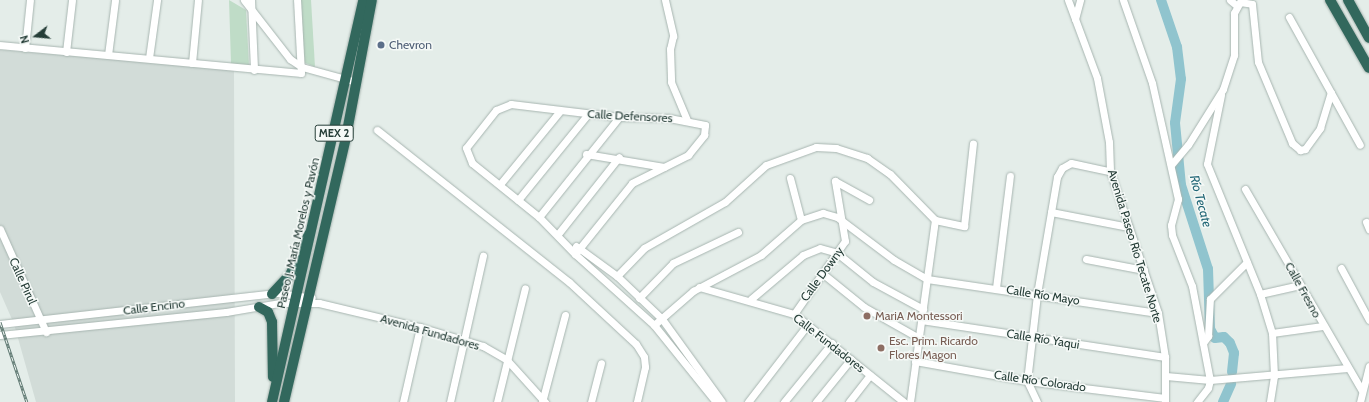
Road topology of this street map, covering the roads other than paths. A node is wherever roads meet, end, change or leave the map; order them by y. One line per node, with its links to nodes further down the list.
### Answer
1 (30, 0): 24 (street)
2 (72, 0): 25 (street)
3 (115, 0): 26 (street)
4 (156, 0): 27 (street)
5 (198, 0): 28 (street)
6 (244, 0): 19 (street)
7 (251, 0): 19 (street)
8 (297, 0): 29 (street)
9 (363, 0): 32 (highway, Paseo J. María Morelos y Pavón / MEX 2)
10 (372, 0): 32 (highway, Paseo J. María Morelos y Pavón / MEX 2)
11 (665, 0): 38 (street)
12 (1068, 0): 21 (street, Avenida Paseo Río Tecate Norte)
13 (1080, 0): 21 (street)
14 (1123, 0): 44 (street)
15 (1230, 0): 18 (street)
16 (1330, 0): 30 (highway)
17 (1348, 0): 22 (highway)
18 (1236, 6): 33 (street); 34 (street)
19 (252, 8): 29 (street); 31 (street)
20 (1289, 17): 34 (street)
21 (1075, 20): 46 (street, Avenida Paseo Río Tecate Norte)
22 (1369, 38)
23 (0, 45): 24 (street)
24 (24, 48): 25 (street)
25 (66, 52): 26 (street)
26 (108, 55): 27 (street)
27 (149, 58): 28 (street)
28 (192, 63): 31 (street)
29 (302, 67): 31 (street); 32 (street)
30 (1369, 68)
31 (254, 70)
32 (351, 81): 58 (highway, Paseo J. María Morelos y Pavón / MEX 2); 85 (highway, Paseo J. María Morelos y Pavón / MEX 2)
33 (1222, 89): 44 (street); 69 (street)
34 (1330, 93): 41 (street)
35 (560, 110): 36 (street, Calle Defensores); 49 (street); 49 (street, Calle Defensores)
36 (588, 114): 37 (street, Calle Defensores); 51 (street)
37 (619, 118): 38 (street, Calle Defensores); 42 (street)
38 (687, 120): 45 (street, Calle Defensores)
39 (377, 130): 131 (street)
40 (974, 143): 57 (street)
41 (1360, 145)
42 (586, 154): 43 (street); 54 (street)
43 (619, 157): 45 (street); 62 (street)
44 (1171, 165): 106 (street)
45 (664, 167): 64 (street)
46 (1110, 171): 53 (street); 59 (street, Avenida Paseo Río Tecate Norte)
47 (1010, 176): 78 (street)
48 (790, 178): 55 (street)
49 (501, 183): 51 (street)
50 (1245, 188): 75 (street, Calle Fresno)
51 (518, 200): 54 (street)
52 (869, 200): 56 (street, Calle Downy)
53 (1051, 212): 59 (street); 80 (street)
54 (539, 217): 62 (street)
55 (801, 220): 56 (street); 76 (street)
56 (842, 220): 65 (street, Calle Downy); 74 (street)
57 (936, 220): 73 (street); 74 (street)
58 (314, 225): 79 (highway); 83 (highway, Paseo J. María Morelos y Pavón / MEX 2)
59 (1129, 226): 71 (street, Avenida Paseo Río Tecate Norte)
60 (0, 229): 92 (street, Calle Pirul)
61 (738, 232): 82 (street)
62 (558, 234): 63 (street)
63 (570, 246): 64 (street); 66 (street)
64 (580, 247): 66 (street); 73 (street)
65 (837, 253): 72 (street, Calle Downy); 84 (street); 87 (street)
66 (575, 254): 97 (street)
67 (484, 256): 105 (street)
68 (1086, 260): 71 (street)
69 (1247, 262): 81 (street); 106 (street)
70 (1342, 268): 94 (street)
71 (1144, 270): 88 (street, Avenida Paseo Río Tecate Norte)
72 (822, 273): 89 (street, Calle Downy); 104 (street)
73 (617, 276): 82 (street)
74 (927, 279): 78 (street, Calle Río Mayo); 87 (street)
75 (1300, 285): 81 (street); 99 (street, Calle Fresno)
76 (699, 287): 84 (street, Calle Fundadores); 91 (street)
77 (525, 288): 109 (street)
78 (996, 288): 80 (street, Calle Río Mayo)
79 (272, 294): 83 (street, Calle Encino); 92 (street, Calle Encino)
80 (1037, 294): 88 (street, Calle Río Mayo); 103 (street)
81 (1260, 294): 101 (street)
82 (639, 298): 91 (street)
83 (296, 299): 85 (street, Calle Encino); 86 (street, Calle Encino); 122 (highway, Paseo J. María Morelos y Pavón / MEX 2)
84 (751, 299): 89 (street, Calle Fundadores)
85 (307, 300): 98 (street, Avenida Fundadores); 126 (highway, Paseo J. María Morelos y Pavón / MEX 2)
86 (259, 307): 100 (street, Calle Encino); 122 (highway)
87 (923, 309): 93 (street)
88 (1158, 313): 108 (street, Avenida Paseo Río Tecate Norte)
89 (794, 314): 96 (street, Calle Fundadores)
90 (565, 315): 124 (street)
91 (662, 319): 97 (street); 121 (street)
92 (41, 320): 95 (street, Calle Encino); 100 (street, Calle Pirul)
93 (921, 320): 103 (street, Calle Río Yaqui); 104 (street)
94 (1369, 320)
95 (0, 324)
96 (808, 324): 107 (street, Calle Fundadores); 133 (street)
97 (654, 325): 125 (street)
98 (420, 326): 105 (street, Avenida Fundadores); 127 (street)
99 (1323, 326): 101 (street); 114 (street, Calle Fresno)
100 (46, 332): 102 (street, Calle Encino)
101 (1272, 333): 117 (street)
102 (0, 335)
103 (1033, 337): 108 (street, Calle Río Yaqui); 119 (street)
104 (919, 338): 111 (street)
105 (465, 339): 109 (street, Avenida Fundadores); 128 (street)
106 (1203, 342): 118 (street)
107 (832, 343): 110 (street, Calle Fundadores); 134 (street)
108 (1165, 357): 116 (street, Avenida Paseo Río Tecate Norte)
109 (507, 360): 124 (street, Avenida Fundadores); 129 (street)
110 (851, 360): 115 (street, Calle Fundadores); 135 (street)
111 (915, 361): 119 (street, Calle Río Colorado); 138 (street)
112 (601, 363): 130 (street)
113 (1369, 366): 120 (street)
114 (1346, 368): 117 (street); 120 (street, Calle Fresno)
115 (870, 375): 136 (street); 137 (street, Calle Fundadores)
116 (1166, 376): 118 (street); 123 (street, Avenida Paseo Río Tecate Norte)
117 (1274, 376): 118 (street); 141 (street)
118 (1210, 380): 140 (street)
119 (1027, 381): 123 (street, Calle Río Colorado); 139 (street)
120 (1362, 391): 142 (street)
121 (717, 393): 125 (street); 132 (street)
122 (273, 397)
123 (1165, 400)
124 (544, 401)
125 (712, 401)
126 (284, 402)
127 (403, 402)
128 (450, 402)
129 (496, 402)
130 (591, 402)
131 (637, 402)
132 (722, 402)
133 (748, 402)
134 (784, 402)
135 (816, 402)
136 (849, 402)
137 (904, 402)
138 (910, 402)
139 (1037, 402)
140 (1197, 402)
141 (1270, 402)
142 (1360, 402)

